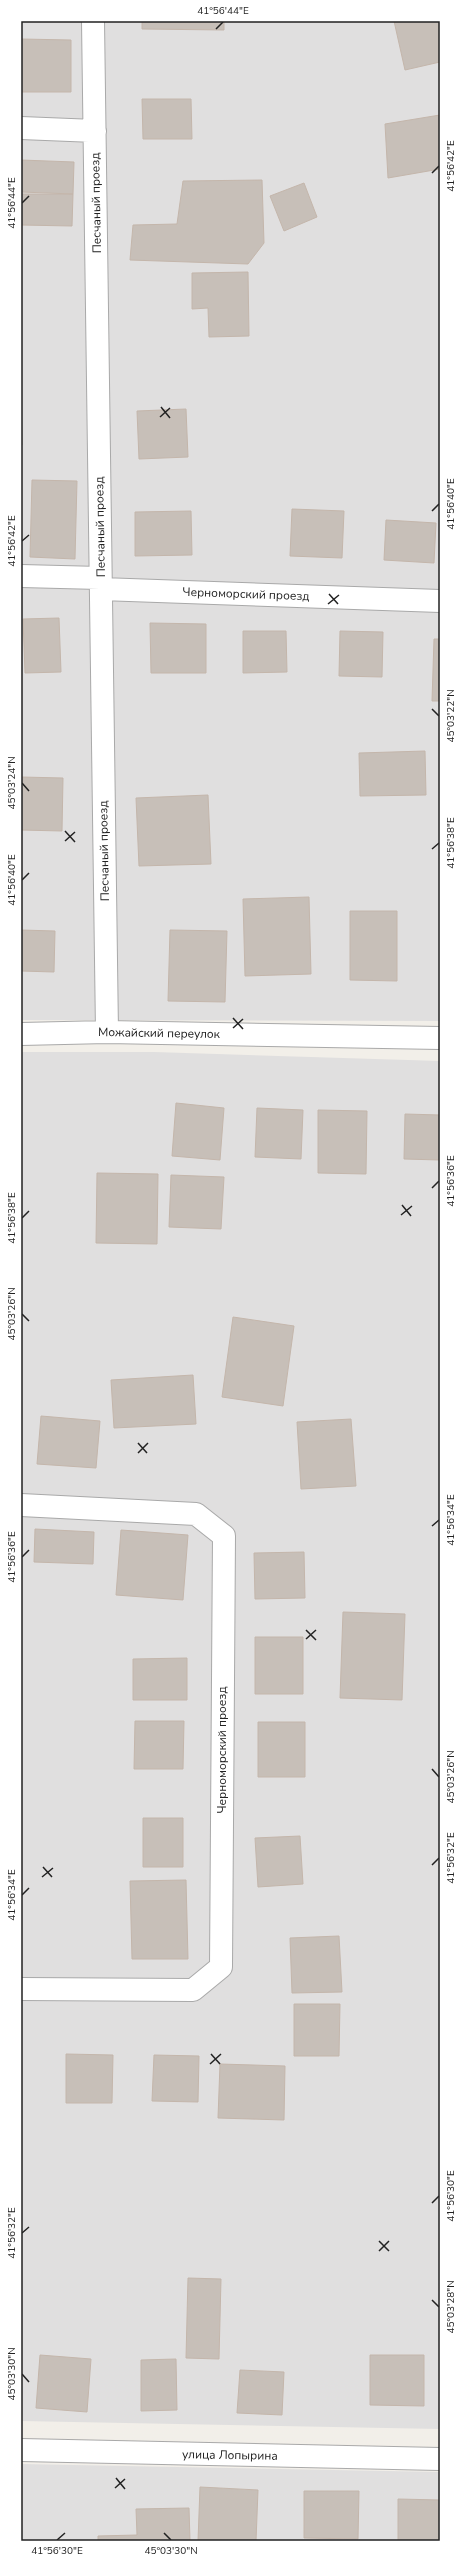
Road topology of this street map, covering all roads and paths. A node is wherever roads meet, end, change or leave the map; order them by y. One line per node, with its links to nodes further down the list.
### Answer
1 (93, 21): 3 (street, Песчаный проезд)
2 (21, 128): 3 (street)
3 (95, 130): 5 (street, Песчаный проезд)
4 (21, 576): 5 (street, Черноморский проезд)
5 (100, 584): 6 (street, Черноморский проезд); 7 (street, Песчаный проезд)
6 (440, 601)
7 (107, 1032): 8 (street, Можайский переулок); 9 (street, Можайский переулок)
8 (21, 1034)
9 (440, 1038)
10 (21, 1505): 11 (street, Черноморский проезд)
11 (21, 1989)
12 (21, 2450): 13 (street, улица Лопырина)
13 (440, 2459)

